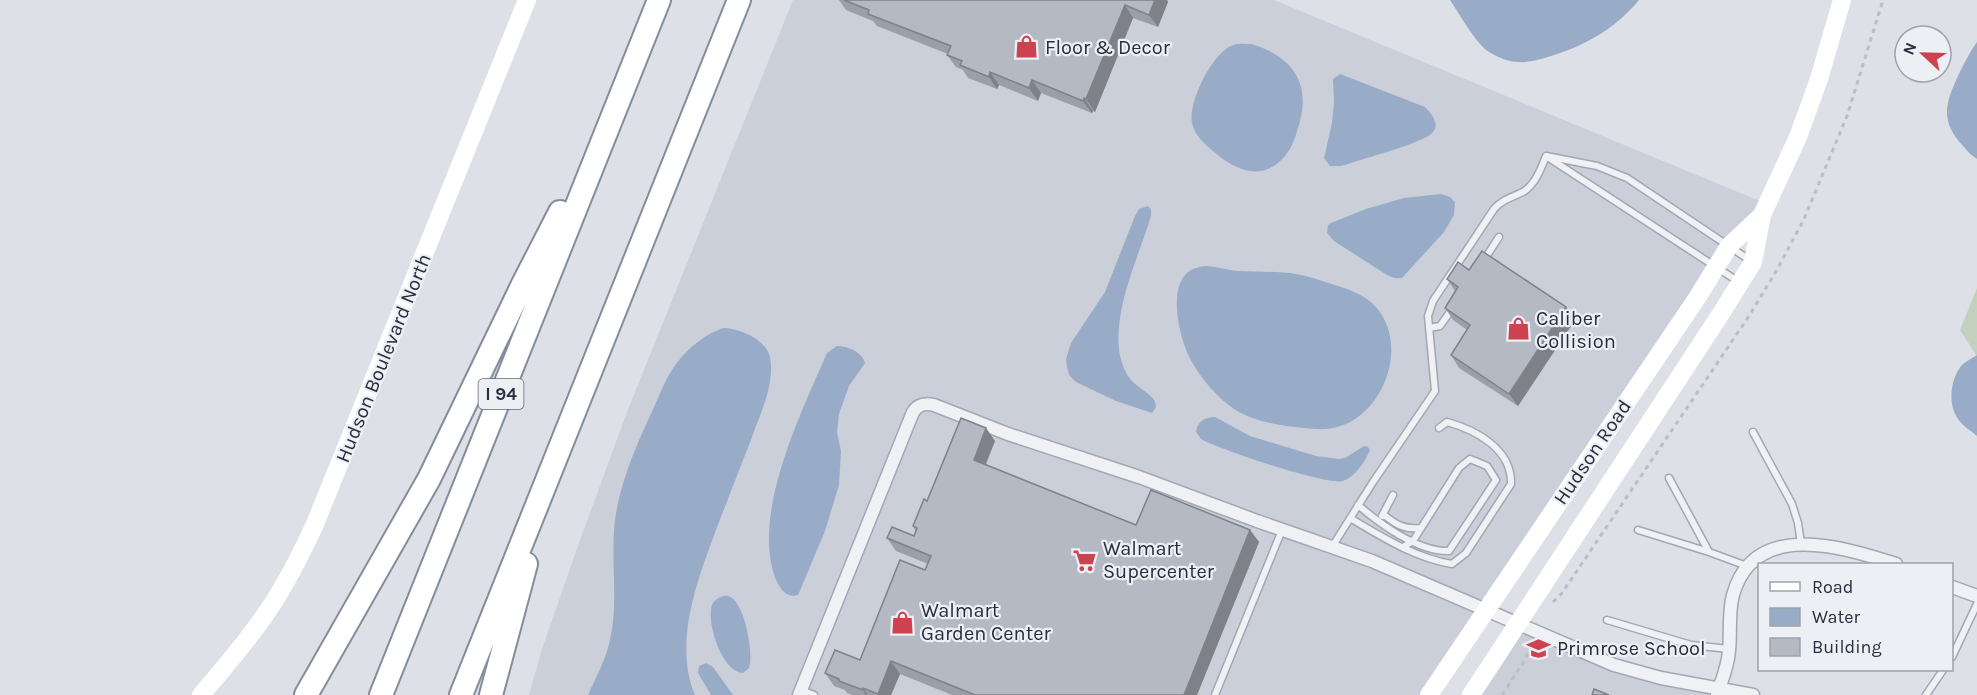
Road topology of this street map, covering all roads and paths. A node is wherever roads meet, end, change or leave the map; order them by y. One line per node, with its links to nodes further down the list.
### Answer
1 (526, 0): 47 (street, Hudson Boulevard North)
2 (659, 0): 5 (highway, I 94)
3 (739, 0): 18 (highway)
4 (1842, 0): 7 (street, Hudson Road)
5 (622, 93): 48 (highway); 49 (highway, I 94)
6 (1546, 156): 9 (lane); 11 (lane); 15 (lane)
7 (1762, 215): 9 (street, Hudson Road); 10 (street, Hudson Road)
8 (1499, 237): 12 (lane)
9 (1729, 246): 10 (lane); 11 (street, Hudson Road)
10 (1753, 262): 13 (street, Hudson Road)
11 (1716, 267): 13 (lane); 38 (street, Hudson Road)
12 (1478, 270)
13 (1741, 283): 40 (street, Hudson Road)
14 (1455, 305): 15 (lane)
15 (1429, 328): 21 (lane)
16 (1439, 428): 31 (lane)
17 (1753, 432): 29 (lane)
18 (552, 470): 50 (highway); 51 (highway)
19 (1669, 478): 32 (lane)
20 (1393, 495): 22 (lane)
21 (1358, 505): 23 (lane); 24 (lane)
22 (1383, 514): 24 (lane); 25 (lane)
23 (1350, 518): 30 (lane); 31 (lane)
24 (1378, 521): 28 (lane)
25 (1420, 528): 28 (lane); 28 (lane)
26 (1282, 530): 30 (street); 45 (street); 53 (lane)
27 (1638, 531): 32 (lane)
28 (1413, 541): 31 (lane)
29 (1801, 544): 33 (street); 34 (street)
30 (1332, 547): 38 (street)
31 (1403, 547)
32 (1709, 552): 34 (lane)
33 (1874, 561)
34 (1748, 567): 41 (street)
35 (1953, 587): 36 (street)
36 (1977, 596)
37 (1977, 604): 42 (lane)
38 (1485, 610): 40 (street); 54 (street, Hudson Road)
39 (1607, 620): 41 (lane)
40 (1518, 623): 46 (street); 55 (street, Hudson Road)
41 (1730, 649): 46 (street)
42 (1953, 655)
43 (1525, 660): 56 (path)
44 (1942, 671): 58 (lane)
45 (800, 692): 52 (lane)
46 (1718, 692): 57 (street)
47 (201, 695)
48 (306, 695)
49 (381, 695)
50 (460, 695)
51 (491, 695)
52 (814, 695)
53 (1215, 695)
54 (1429, 695)
55 (1471, 695)
56 (1502, 695)
57 (1753, 695)
58 (1926, 695)

